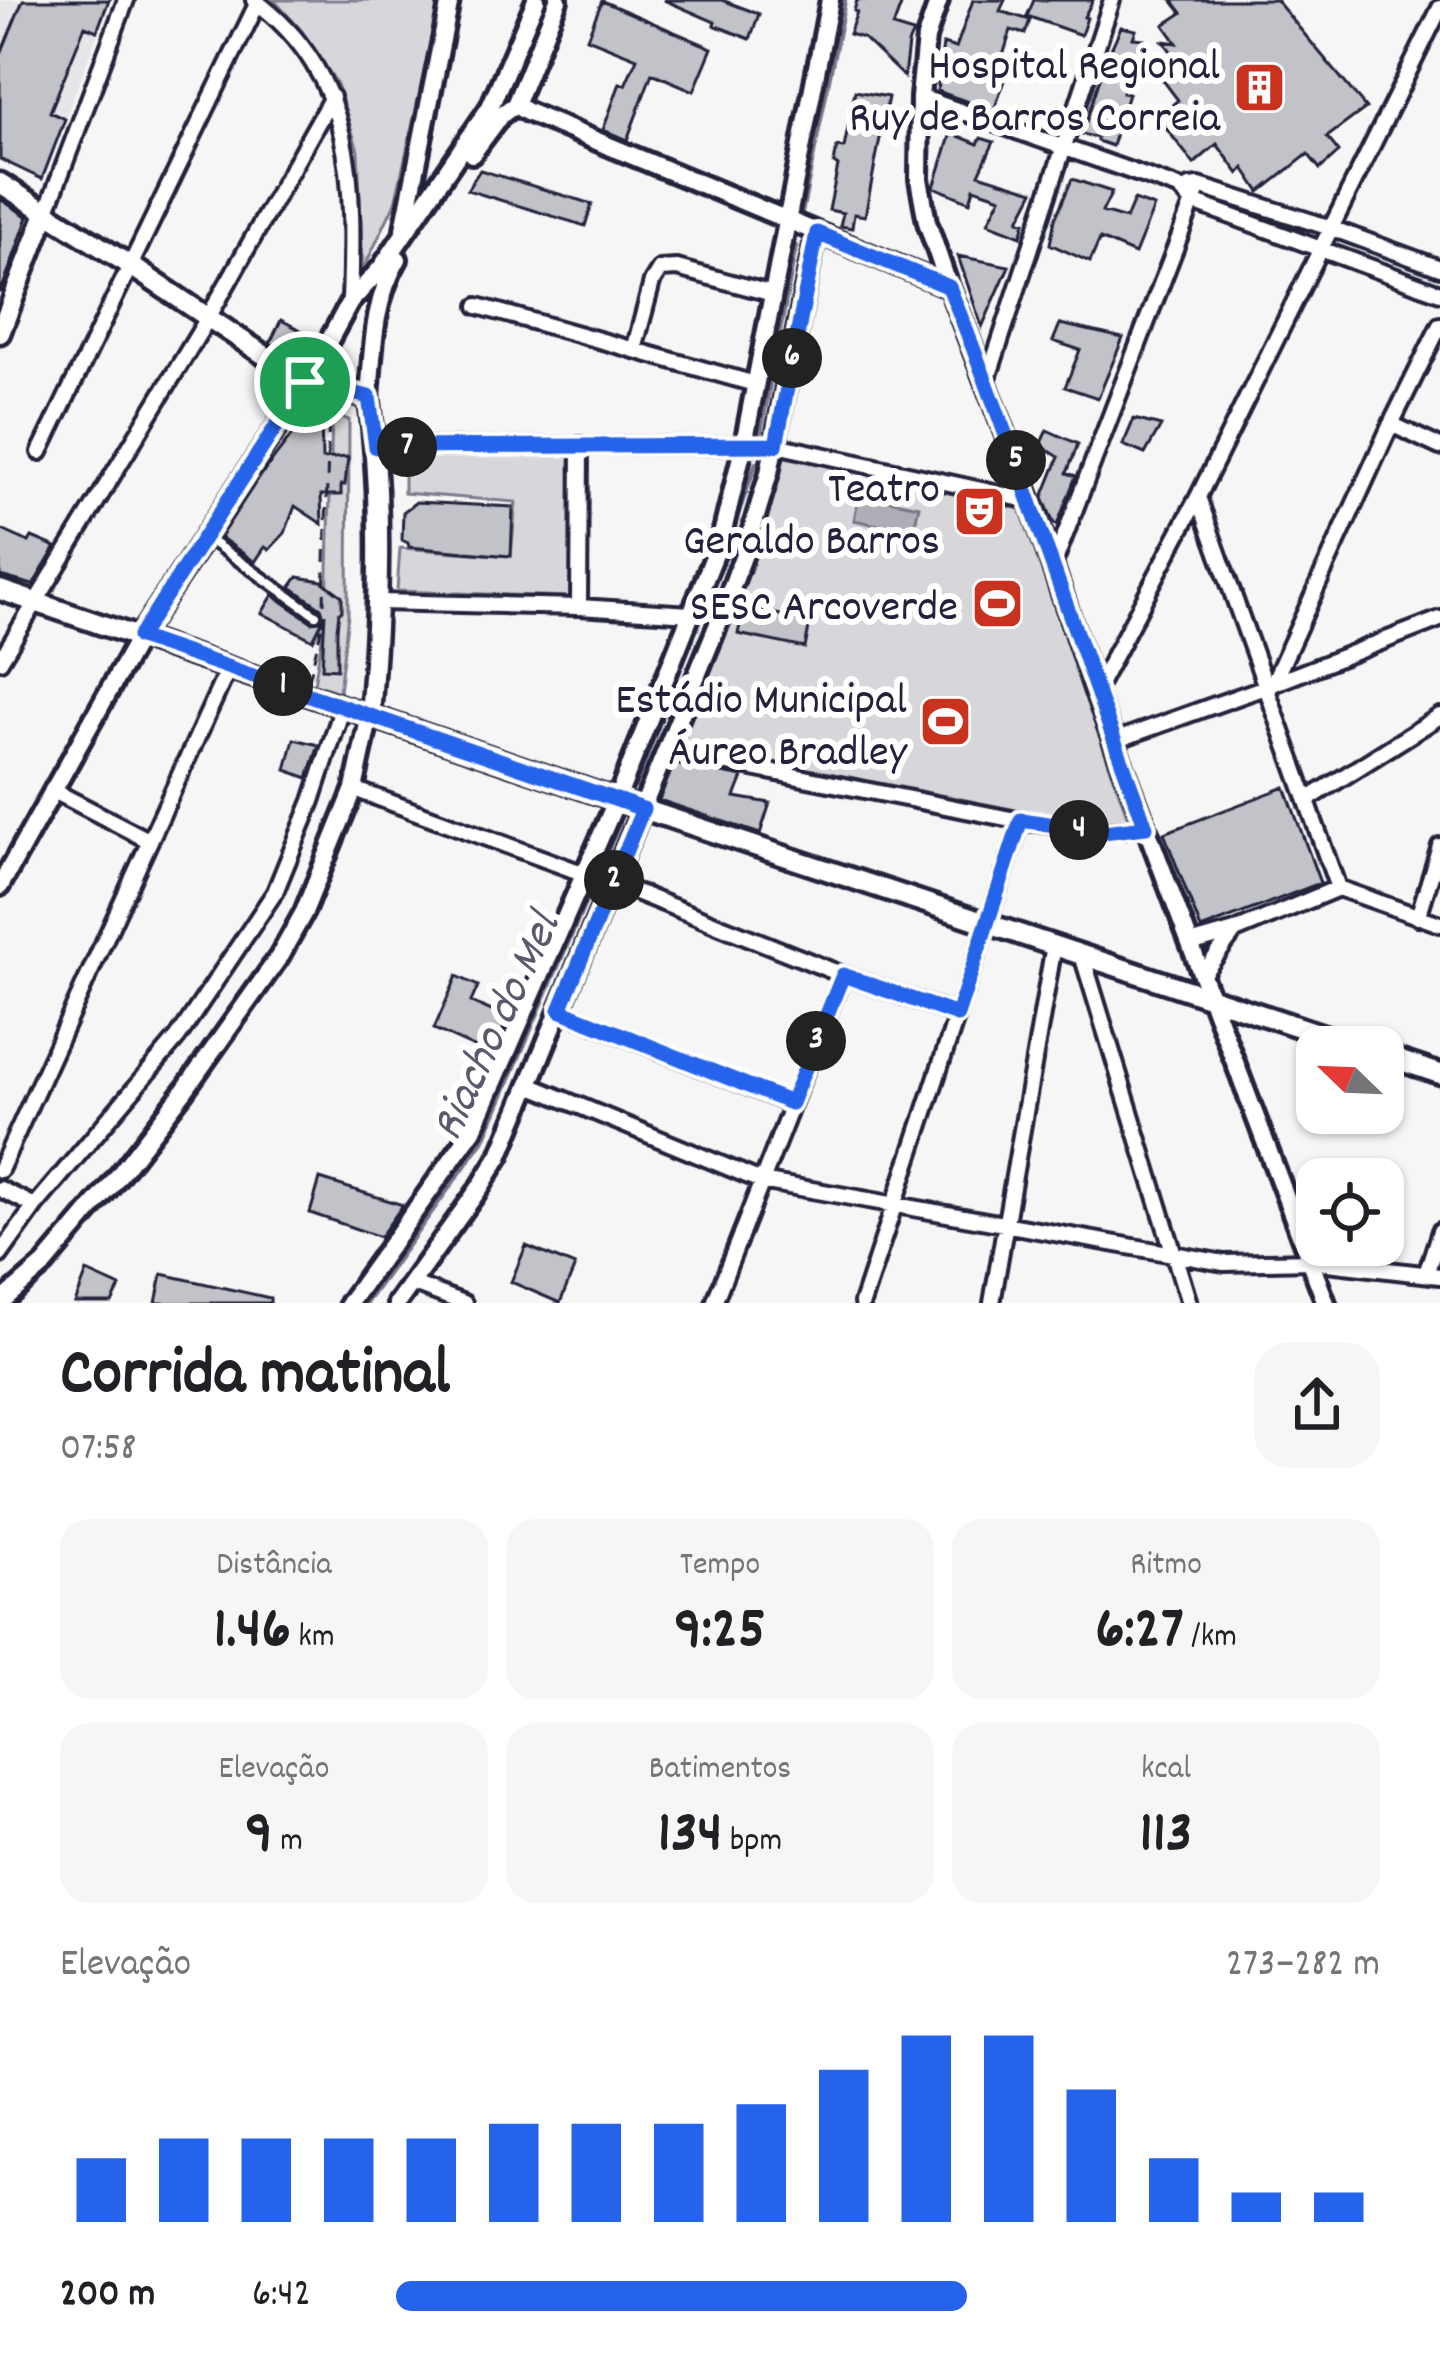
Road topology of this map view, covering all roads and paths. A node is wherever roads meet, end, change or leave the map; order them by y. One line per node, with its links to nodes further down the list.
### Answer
1 (127, 0): 19 (street)
2 (450, 0): 23 (street)
3 (536, 0): 10 (street)
4 (558, 0): 13 (street)
5 (830, 0): 20 (street)
6 (939, 0): 12 (street)
7 (1112, 0): 14 (street)
8 (256, 1): 11 (street); 25 (street)
9 (1440, 8): 21 (street)
10 (508, 68): 13 (street); 23 (street)
11 (332, 97): 30 (street); 32 (street)
12 (920, 97): 14 (street); 27 (street)
13 (515, 105): 20 (street); 40 (street)
14 (1063, 145): 17 (street); 36 (street)
15 (0, 183): 19 (main road)
16 (1199, 185): 17 (street); 18 (street); 21 (street)
17 (1179, 188): 18 (street)
18 (1193, 202): 24 (street); 51 (street)
19 (46, 213): 25 (main road); 34 (main road)
20 (788, 221): 22 (street); 29 (street)
21 (1330, 228): 24 (street); 26 (street)
22 (817, 233): 27 (street); 44 (street)
23 (402, 237): 30 (street)
24 (1321, 250): 28 (street); 48 (street)
25 (131, 266): 32 (main road); 47 (street)
26 (1440, 268)
27 (949, 287): 36 (street)
28 (1440, 293)
29 (773, 294): 35 (street); 38 (street)
30 (350, 302): 37 (street)
31 (478, 306): 35 (street)
32 (208, 318): 37 (main road); 54 (street)
33 (1440, 325): 41 (street)
34 (0, 333)
35 (634, 350): 38 (street)
36 (987, 381): 49 (street)
37 (305, 382): 39 (main road); 50 (street)
38 (755, 384): 42 (street)
39 (329, 388): 40 (main road); 57 (path)
40 (369, 397): 45 (main road)
41 (1390, 424): 46 (street); 62 (street)
42 (744, 444): 43 (street); 44 (street); 56 (street)
43 (580, 445): 45 (street); 55 (street)
44 (776, 445): 49 (street); 69 (street)
45 (376, 447): 53 (main road)
46 (1440, 447)
47 (40, 452)
48 (1198, 497): 62 (street); 63 (street)
49 (1031, 501): 51 (street)
50 (205, 537): 57 (lane); 59 (street)
51 (1053, 566): 63 (street)
52 (0, 590): 54 (main road)
53 (379, 602): 55 (street); 66 (main road)
54 (37, 603): 59 (main road); 60 (street)
55 (580, 607): 56 (street)
56 (692, 614): 72 (street)
57 (321, 616): 64 (path)
58 (1440, 619): 62 (street)
59 (139, 637): 61 (main road); 71 (street)
60 (0, 661)
61 (229, 667): 64 (main road); 77 (street)
62 (1269, 685): 68 (street); 73 (street)
63 (1095, 692): 68 (street)
64 (305, 693): 65 (main road)
65 (343, 706): 66 (main road); 103 (street)
66 (370, 715): 70 (street); 72 (main road)
67 (1440, 716): 73 (street)
68 (1114, 741): 76 (street)
69 (667, 751): 74 (street); 75 (street)
70 (354, 789): 79 (street); 115 (street)
71 (52, 790): 77 (street); 81 (street)
72 (616, 799): 74 (main road); 79 (street)
73 (1306, 800): 82 (street)
74 (643, 809): 80 (street); 84 (main road)
75 (1021, 820): 76 (street); 84 (street)
76 (1146, 827): 87 (street)
77 (150, 841): 100 (street)
78 (1440, 846): 83 (street)
79 (582, 873): 116 (street)
80 (613, 883): 90 (street); 93 (street)
81 (0, 886)
82 (1338, 888): 83 (street); 86 (street)
83 (1418, 916): 85 (street)
84 (988, 923): 88 (main road); 94 (street)
85 (1440, 924)
86 (1235, 931): 87 (street); 91 (street)
87 (1190, 944): 91 (street)
88 (1054, 945): 89 (main road); 106 (street)
89 (1082, 955): 92 (main road); 109 (street)
90 (843, 975): 94 (street); 99 (street)
91 (1202, 975): 92 (street)
92 (1210, 996): 95 (main road); 105 (street)
93 (560, 1010): 98 (street); 99 (street)
94 (957, 1015): 104 (street)
95 (1298, 1026)
96 (1404, 1062): 97 (main road)
97 (1440, 1074)
98 (529, 1085): 101 (street); 114 (street)
99 (791, 1103): 101 (street)
100 (0, 1170)
101 (761, 1181): 104 (street); 119 (street)
102 (0, 1190): 103 (street)
103 (35, 1206): 108 (street)
104 (894, 1207): 106 (street); 120 (street)
105 (1296, 1224)
106 (1004, 1226): 109 (street); 121 (street)
107 (1440, 1231): 113 (street)
108 (0, 1256)
109 (1174, 1256): 110 (street); 122 (street)
110 (1296, 1261)
111 (1312, 1266): 123 (street)
112 (1354, 1266): 113 (street)
113 (1433, 1275)
114 (412, 1283): 117 (street); 118 (street)
115 (0, 1303)
116 (349, 1303)
117 (397, 1303)
118 (464, 1303)
119 (714, 1303)
120 (862, 1303)
121 (992, 1303)
122 (1189, 1303)
123 (1326, 1303)

